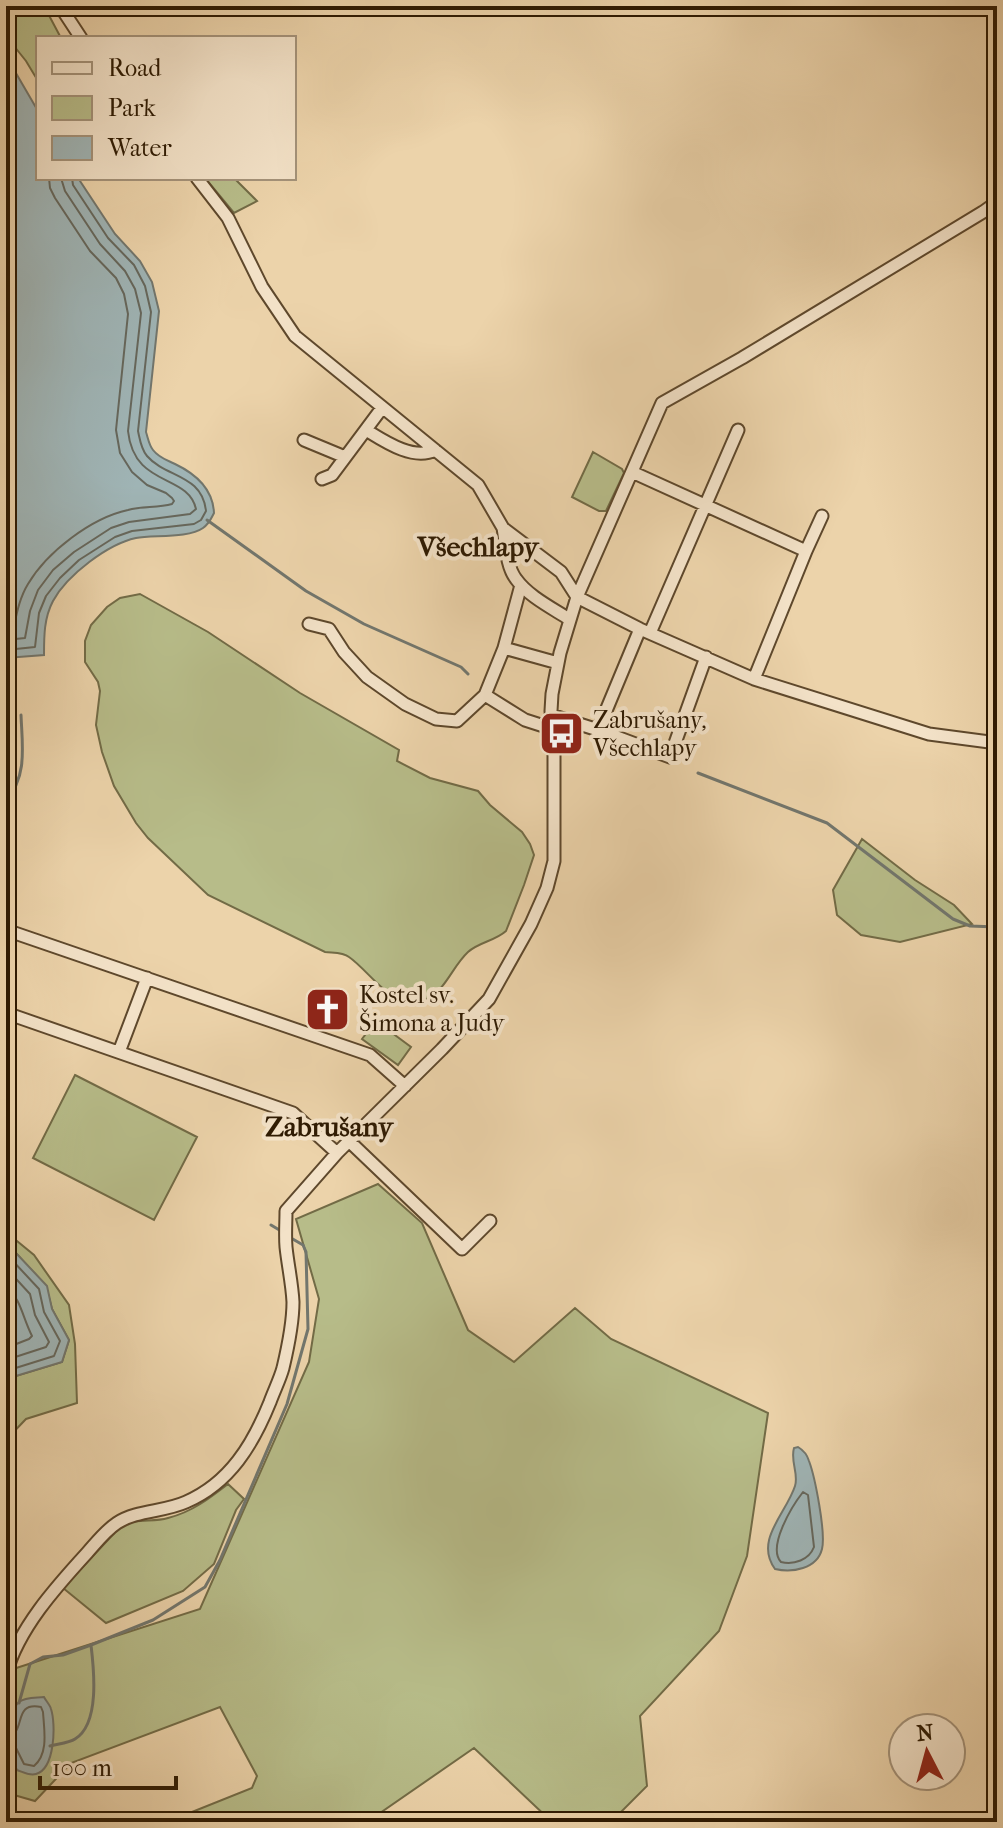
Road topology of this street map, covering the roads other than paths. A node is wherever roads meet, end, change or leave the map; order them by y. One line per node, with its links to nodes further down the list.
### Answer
1 (60, 6): 2 (street)
2 (80, 36)
3 (199, 180): 5 (street)
4 (997, 202): 11 (street)
5 (382, 408): 6 (street); 9 (street)
6 (366, 430): 9 (street); 10 (street)
7 (738, 430): 13 (street)
8 (304, 440): 10 (street)
9 (435, 450): 15 (street)
10 (345, 457): 12 (street)
11 (632, 472): 13 (street); 18 (street)
12 (322, 479)
13 (706, 505): 16 (street); 21 (street)
14 (822, 516): 16 (street)
15 (503, 528): 17 (street); 18 (street)
16 (806, 551): 25 (street)
17 (521, 585): 19 (street); 22 (street)
18 (577, 597): 19 (street); 21 (street)
19 (569, 619): 24 (street)
20 (309, 624): 26 (street)
21 (645, 631): 23 (street); 29 (street)
22 (504, 648): 24 (street); 26 (street)
23 (706, 657): 25 (street); 29 (street)
24 (558, 663): 27 (street)
25 (754, 679): 30 (street)
26 (485, 695): 28 (street)
27 (551, 715): 28 (street); 29 (street)
28 (553, 729): 35 (street)
29 (598, 730)
30 (997, 743)
31 (6, 930): 32 (street)
32 (147, 978): 34 (street); 35 (street)
33 (6, 1013): 34 (street)
34 (119, 1052): 37 (street)
35 (405, 1086): 36 (street)
36 (349, 1141): 37 (street); 38 (street)
37 (337, 1153): 39 (street)
38 (490, 1221)
39 (6, 1674)

